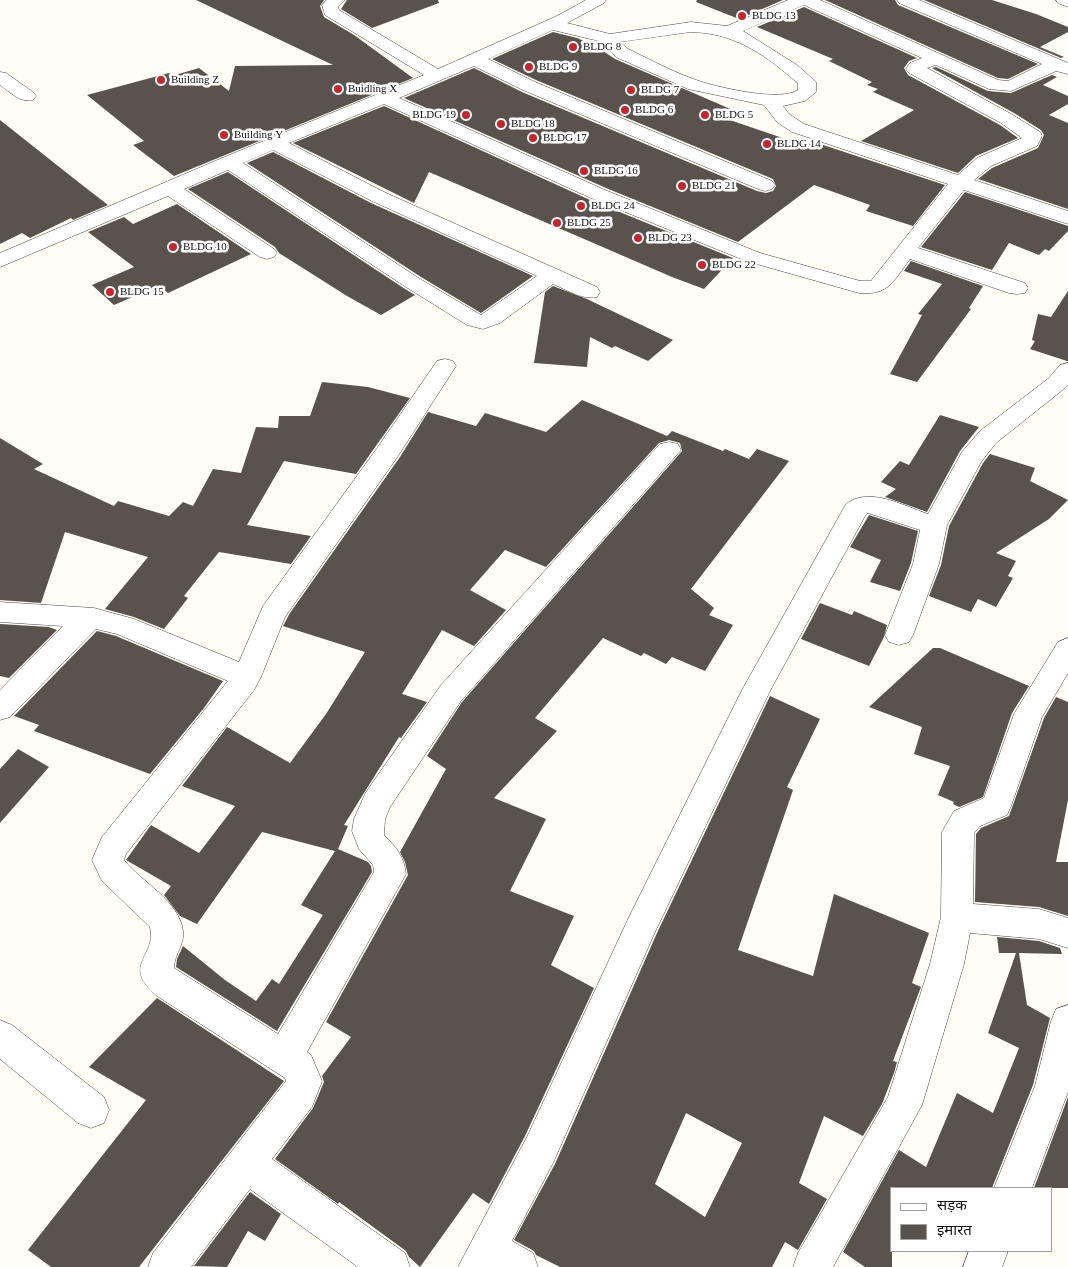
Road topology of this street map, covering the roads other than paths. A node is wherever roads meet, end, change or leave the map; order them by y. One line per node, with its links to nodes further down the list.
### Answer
1 (337, 0): 14 (street)
2 (598, 0): 8 (street)
3 (802, 0): 9 (street)
4 (807, 0): 11 (street)
5 (905, 0): 13 (street)
6 (1064, 0): 7 (street)
7 (1068, 2)
8 (552, 24): 10 (street); 12 (street)
9 (728, 31): 10 (street); 18 (street)
10 (610, 39): 18 (street)
11 (936, 58): 13 (street); 21 (street)
12 (474, 59): 14 (street); 22 (street)
13 (1062, 67)
14 (437, 76): 17 (street)
15 (0, 77): 16 (street)
16 (27, 96)
17 (385, 98): 19 (street); 25 (street)
18 (770, 101): 21 (street)
19 (274, 143): 20 (street); 28 (street)
20 (229, 162): 23 (street); 28 (street)
21 (960, 183): 24 (street); 25 (street)
22 (765, 185)
23 (170, 188): 26 (street); 27 (street)
24 (1068, 218)
25 (906, 251): 29 (street)
26 (268, 253)
27 (0, 262)
28 (552, 275): 30 (street)
29 (1017, 288)
30 (589, 292)
31 (445, 366): 39 (street)
32 (1068, 370): 34 (street)
33 (669, 450): 45 (street)
34 (934, 525): 37 (street); 50 (street)
35 (0, 612): 36 (street)
36 (94, 618): 39 (street); 40 (street)
37 (899, 635)
38 (1068, 649): 41 (street)
39 (247, 677): 45 (street)
40 (0, 709)
41 (957, 917): 42 (street); 54 (street)
42 (1068, 933)
43 (1068, 1021): 48 (street)
44 (0, 1037): 46 (street)
45 (284, 1058): 47 (street)
46 (91, 1110)
47 (246, 1163): 51 (street); 52 (street)
48 (1013, 1187)
49 (989, 1252): 55 (street)
50 (482, 1257): 53 (street)
51 (167, 1267)
52 (391, 1267)
53 (519, 1267)
54 (812, 1267)
55 (982, 1267)

